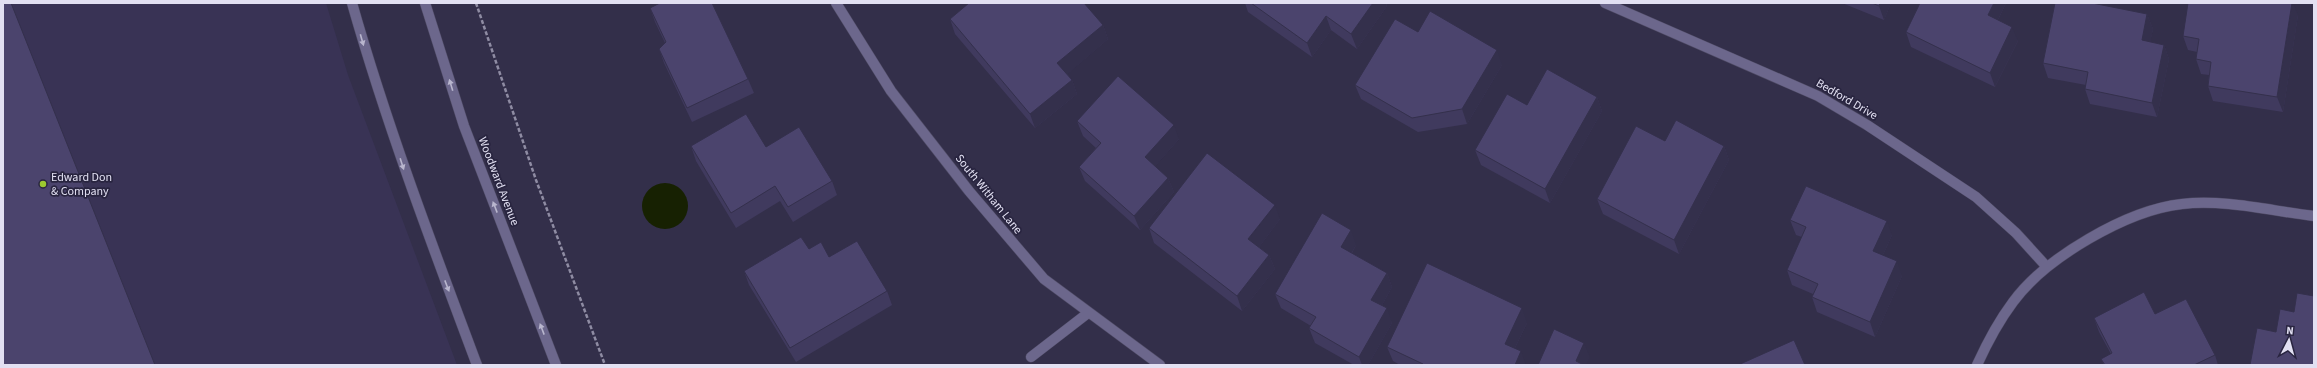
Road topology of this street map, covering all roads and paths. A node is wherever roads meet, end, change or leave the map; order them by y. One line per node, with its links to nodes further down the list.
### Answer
1 (352, 3): 10 (street, one-way to 10)
2 (426, 3): 11 (street, Woodward Avenue, one-way to 2)
3 (476, 3): 12 (path)
4 (836, 3): 8 (street, South Witham Lane)
5 (1605, 3): 7 (street, Bedford Drive)
6 (2314, 216): 7 (street)
7 (2046, 266): 14 (street)
8 (1088, 313): 9 (street); 13 (street, South Witham Lane)
9 (1032, 357)
10 (477, 365)
11 (556, 365)
12 (605, 365)
13 (1160, 365)
14 (1977, 365)

